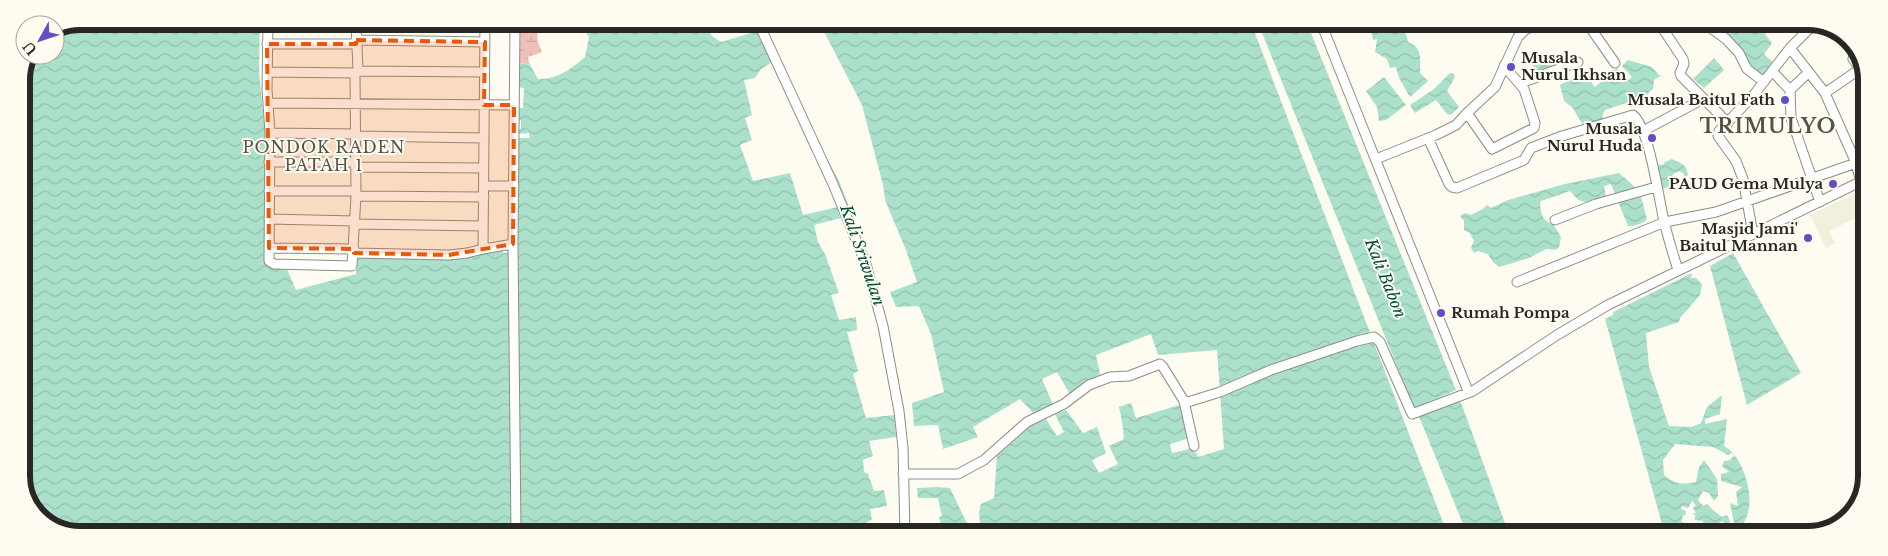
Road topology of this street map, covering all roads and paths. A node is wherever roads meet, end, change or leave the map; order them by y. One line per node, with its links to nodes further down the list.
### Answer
1 (268, 30): 14 (street)
2 (356, 30): 12 (street)
3 (485, 30): 13 (street)
4 (515, 30): 32 (street)
5 (762, 30): 72 (street)
6 (1324, 30): 41 (street)
7 (1525, 30): 18 (street)
8 (1592, 30): 17 (street)
9 (1664, 30): 29 (street)
10 (1714, 30): 25 (street)
11 (1808, 30): 15 (street)
12 (356, 42): 13 (street); 14 (street); 22 (street)
13 (484, 42): 23 (street)
14 (267, 44): 21 (street)
15 (1790, 48): 19 (street); 24 (street)
16 (1578, 62): 26 (street)
17 (1616, 63)
18 (1504, 66): 26 (street); 34 (street)
19 (1772, 71): 25 (street); 27 (street)
20 (1857, 71): 28 (street)
21 (267, 72): 22 (street); 30 (street)
22 (357, 72): 23 (street); 31 (street)
23 (484, 72): 33 (street)
24 (1809, 72): 27 (street); 28 (street)
25 (1764, 82): 35 (street)
26 (1521, 83): 34 (street)
27 (1790, 90): 47 (street)
28 (1825, 93): 43 (street)
29 (1703, 99): 35 (street); 36 (street)
30 (269, 103): 31 (street); 37 (street)
31 (355, 104): 33 (street); 38 (street)
32 (514, 105): 33 (street); 50 (street)
33 (484, 106): 39 (street)
34 (1467, 113): 40 (street)
35 (1728, 123): 55 (street)
36 (1643, 131): 40 (street); 51 (street)
37 (270, 133): 38 (street); 42 (street)
38 (356, 135): 39 (street); 44 (street)
39 (484, 138): 45 (street)
40 (1428, 138): 41 (street)
41 (1376, 159): 69 (street)
42 (270, 162): 44 (street); 52 (street)
43 (1856, 163): 46 (street); 47 (street)
44 (356, 165): 45 (street); 53 (street)
45 (484, 168): 49 (street)
46 (1858, 168)
47 (1812, 178): 55 (street); 56 (street)
48 (1858, 184): 56 (street)
49 (484, 186): 50 (street); 54 (street)
50 (514, 186): 63 (street)
51 (1656, 187): 58 (street); 59 (street)
52 (269, 191): 53 (street); 57 (street)
53 (356, 194): 54 (street); 60 (street)
54 (484, 197): 61 (street)
55 (1747, 202): 59 (street); 62 (street)
56 (1820, 202): 62 (street)
57 (269, 219): 60 (street); 64 (street)
58 (1555, 220)
59 (1664, 222): 67 (street); 68 (street)
60 (355, 223): 61 (street); 66 (street)
61 (483, 226): 65 (street)
62 (1753, 234): 67 (street)
63 (513, 244): 65 (street); 73 (street)
64 (269, 248): 66 (street); 66 (street)
65 (483, 249): 66 (street)
66 (354, 251)
67 (1678, 270): 69 (street)
68 (1517, 282)
69 (1468, 391): 70 (street)
70 (1184, 401): 71 (street); 72 (street)
71 (1194, 446)
72 (903, 474): 74 (street)
73 (516, 526)
74 (905, 526)

